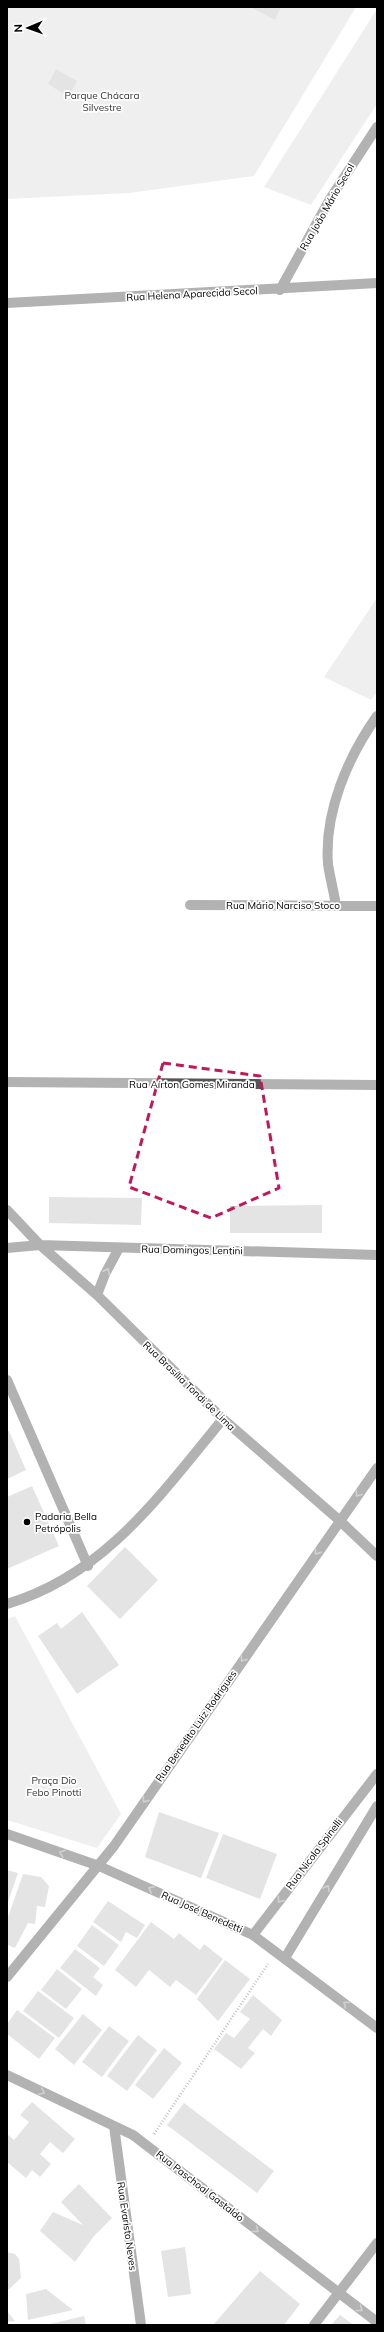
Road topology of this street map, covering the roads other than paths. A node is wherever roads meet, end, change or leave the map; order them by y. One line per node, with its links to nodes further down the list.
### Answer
1 (377, 127): 3 (street, Rua João Mário Secol)
2 (377, 283): 3 (street, Rua Helena Aparecida Secol)
3 (280, 290): 4 (street, Rua Helena Aparecida Secol)
4 (7, 303)
5 (377, 716): 7 (street)
6 (190, 904): 7 (street, Rua Mário Narciso Stoco)
7 (336, 906): 8 (street, Rua Mário Narciso Stoco)
8 (377, 906)
9 (7, 1082): 10 (street, Rua Aírton Gomes Miranda)
10 (377, 1085)
11 (7, 1210): 12 (street, Rua Brasília Tondi de Lima)
12 (40, 1245): 13 (street, Rua Domingos Lentini); 14 (street, Rua Domingos Lentini); 16 (street, Rua Brasília Tondi de Lima)
13 (7, 1248)
14 (119, 1248): 15 (street, Rua Domingos Lentini); 16 (street, one-way to 14)
15 (377, 1254)
16 (97, 1295): 18 (street, Rua Brasília Tondi de Lima)
17 (7, 1380): 22 (street)
18 (222, 1419): 20 (street, Rua Brasília Tondi de Lima); 22 (street)
19 (377, 1468): 20 (street, Rua Benedito Luiz Rodrigues, one-way to 20)
20 (339, 1520): 21 (street, Rua Brasília Tondi de Lima); 27 (street, Rua Benedito Luiz Rodrigues, one-way to 27)
21 (377, 1556)
22 (88, 1566): 23 (street)
23 (7, 1604)
24 (375, 1779): 28 (street, Rua Nicola Spinelli, one-way to 28)
25 (377, 1806): 29 (street, one-way to 25)
26 (7, 1834): 27 (street, Rua José Benedetti, one-way to 26)
27 (99, 1866): 28 (street, Rua José Benedetti, one-way to 27); 30 (street, Rua Benedito Luiz Rodrigues)
28 (253, 1935): 29 (street, Rua José Benedetti)
29 (281, 1954): 31 (street, Rua José Benedetti, one-way to 29)
30 (7, 1977)
31 (377, 2028)
32 (7, 2075): 33 (street, Rua Paschoal Gastaldo, one-way to 33)
33 (114, 2126): 35 (street, Rua Paschoal Gastaldo, one-way to 35); 37 (street, Rua Evaristo Neves)
34 (377, 2243): 35 (street)
35 (338, 2293): 36 (street, Rua Paschoal Gastaldo, one-way to 36); 38 (street)
36 (377, 2322)
37 (141, 2325)
38 (314, 2325)

